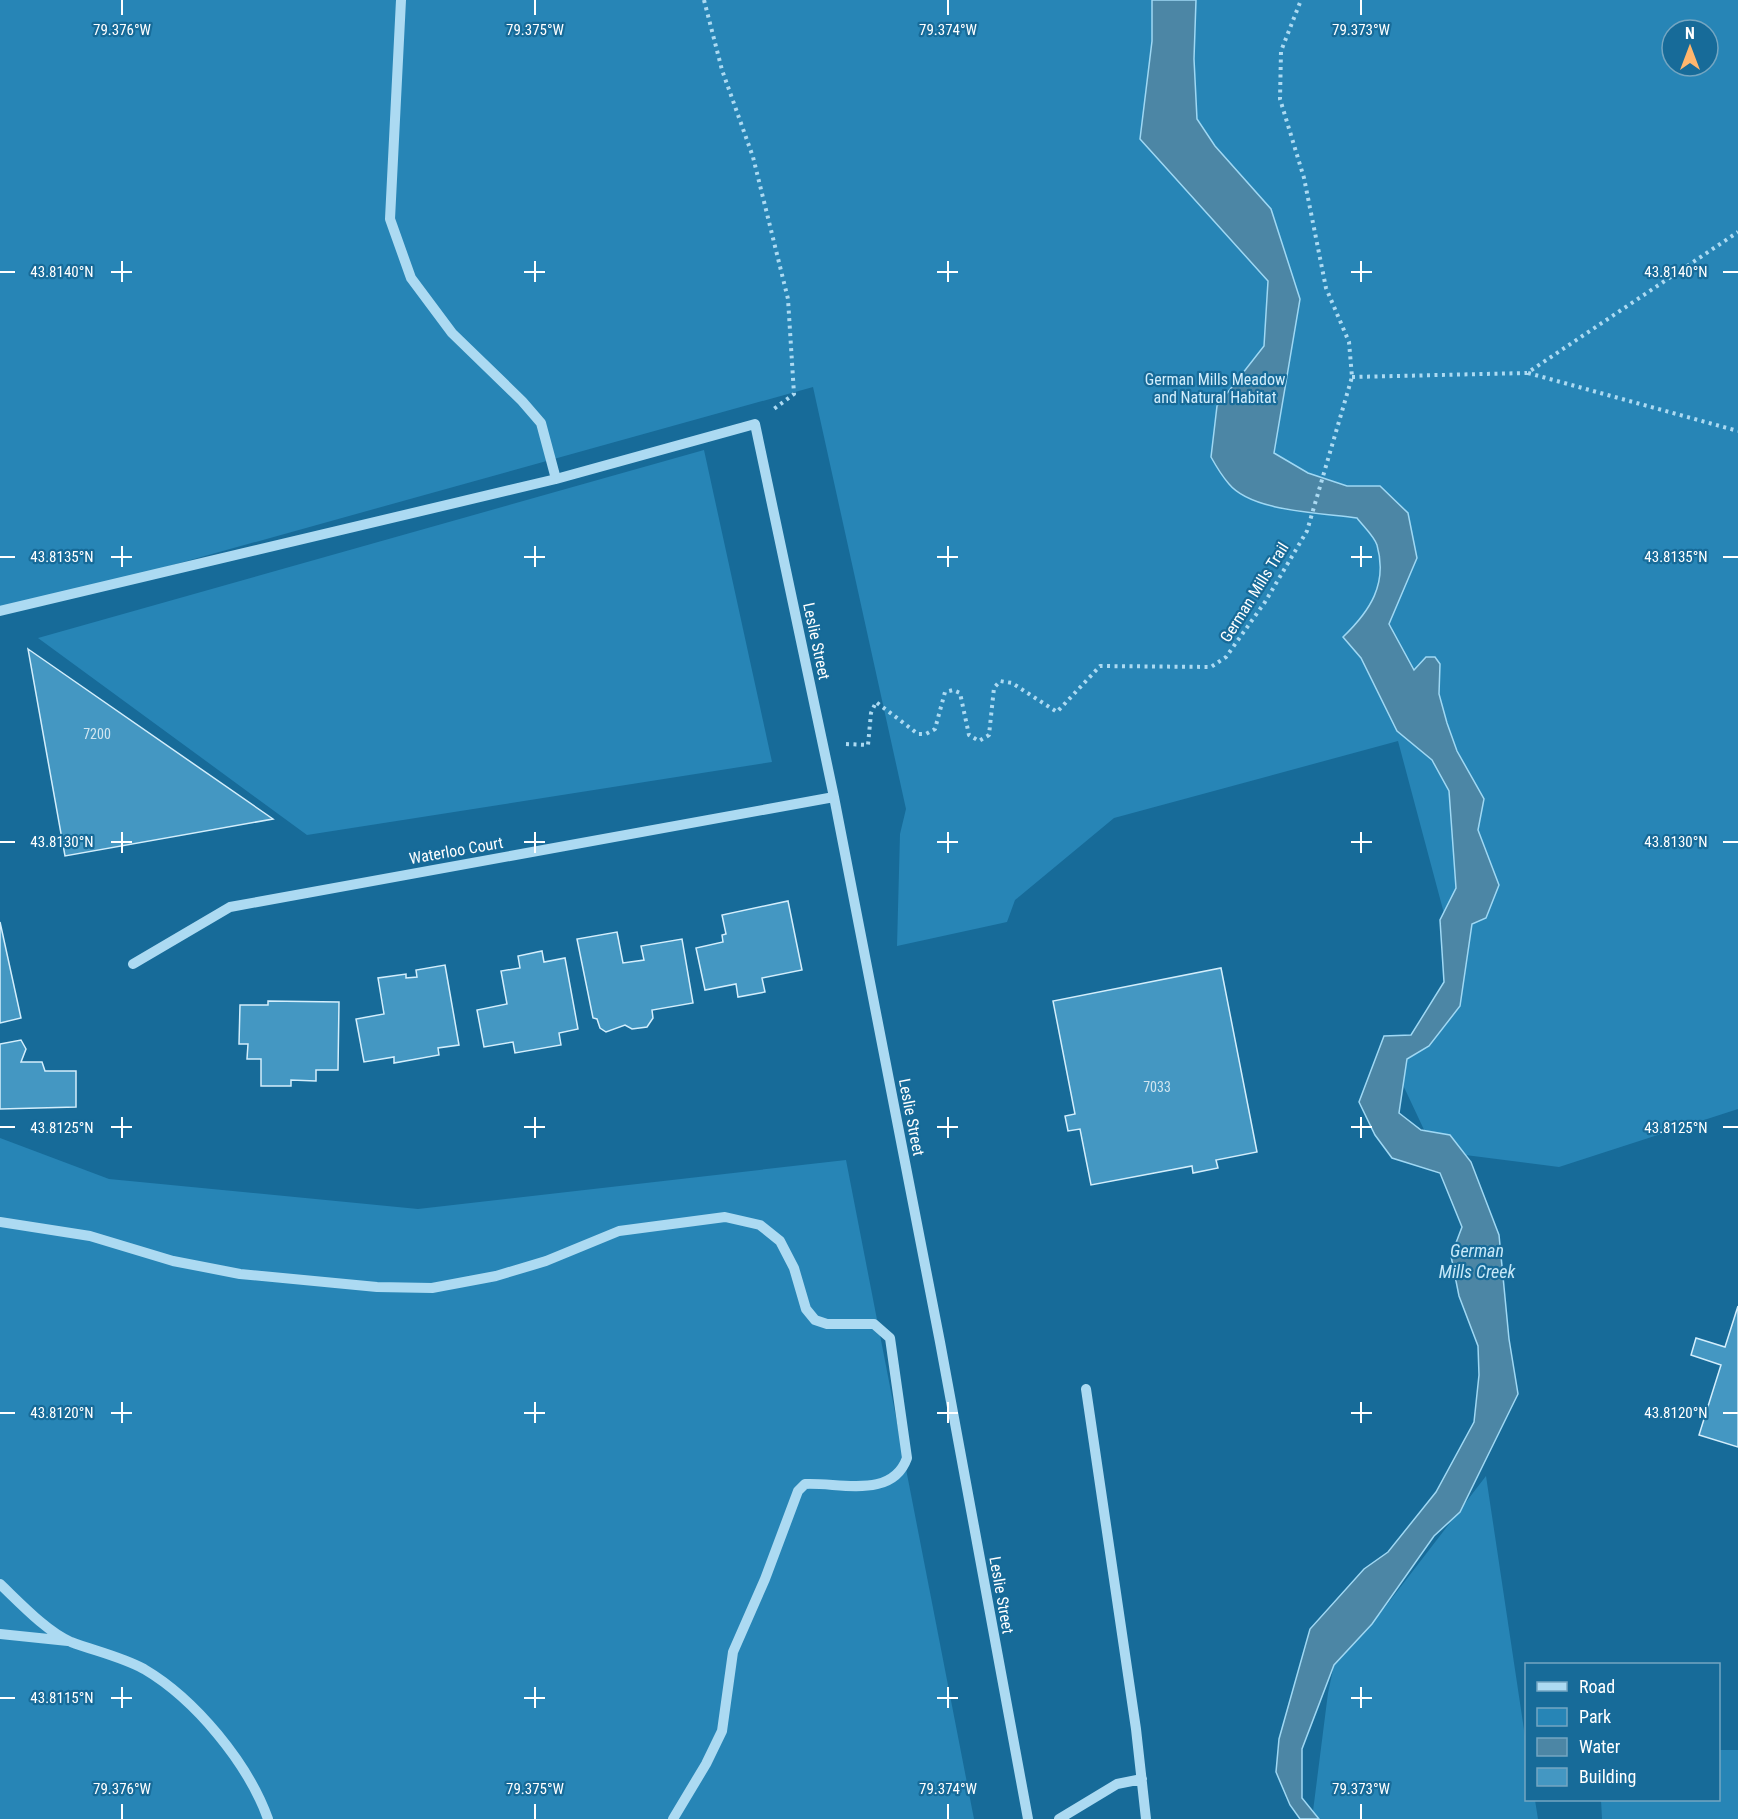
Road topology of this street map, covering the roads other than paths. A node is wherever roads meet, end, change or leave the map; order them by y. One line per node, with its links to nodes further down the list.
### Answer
1 (401, 0): 2 (street)
2 (555, 479): 3 (street); 4 (street, Leslie Street)
3 (0, 611)
4 (834, 797): 5 (street, Waterloo Court); 14 (street, Leslie Street)
5 (133, 964)
6 (0, 1222): 13 (street)
7 (1086, 1389): 11 (street)
8 (0, 1584): 10 (street)
9 (0, 1634): 10 (street)
10 (69, 1641): 12 (street)
11 (1142, 1779): 15 (street); 16 (street)
12 (268, 1819)
13 (673, 1819)
14 (1028, 1819)
15 (1059, 1819)
16 (1146, 1819)

